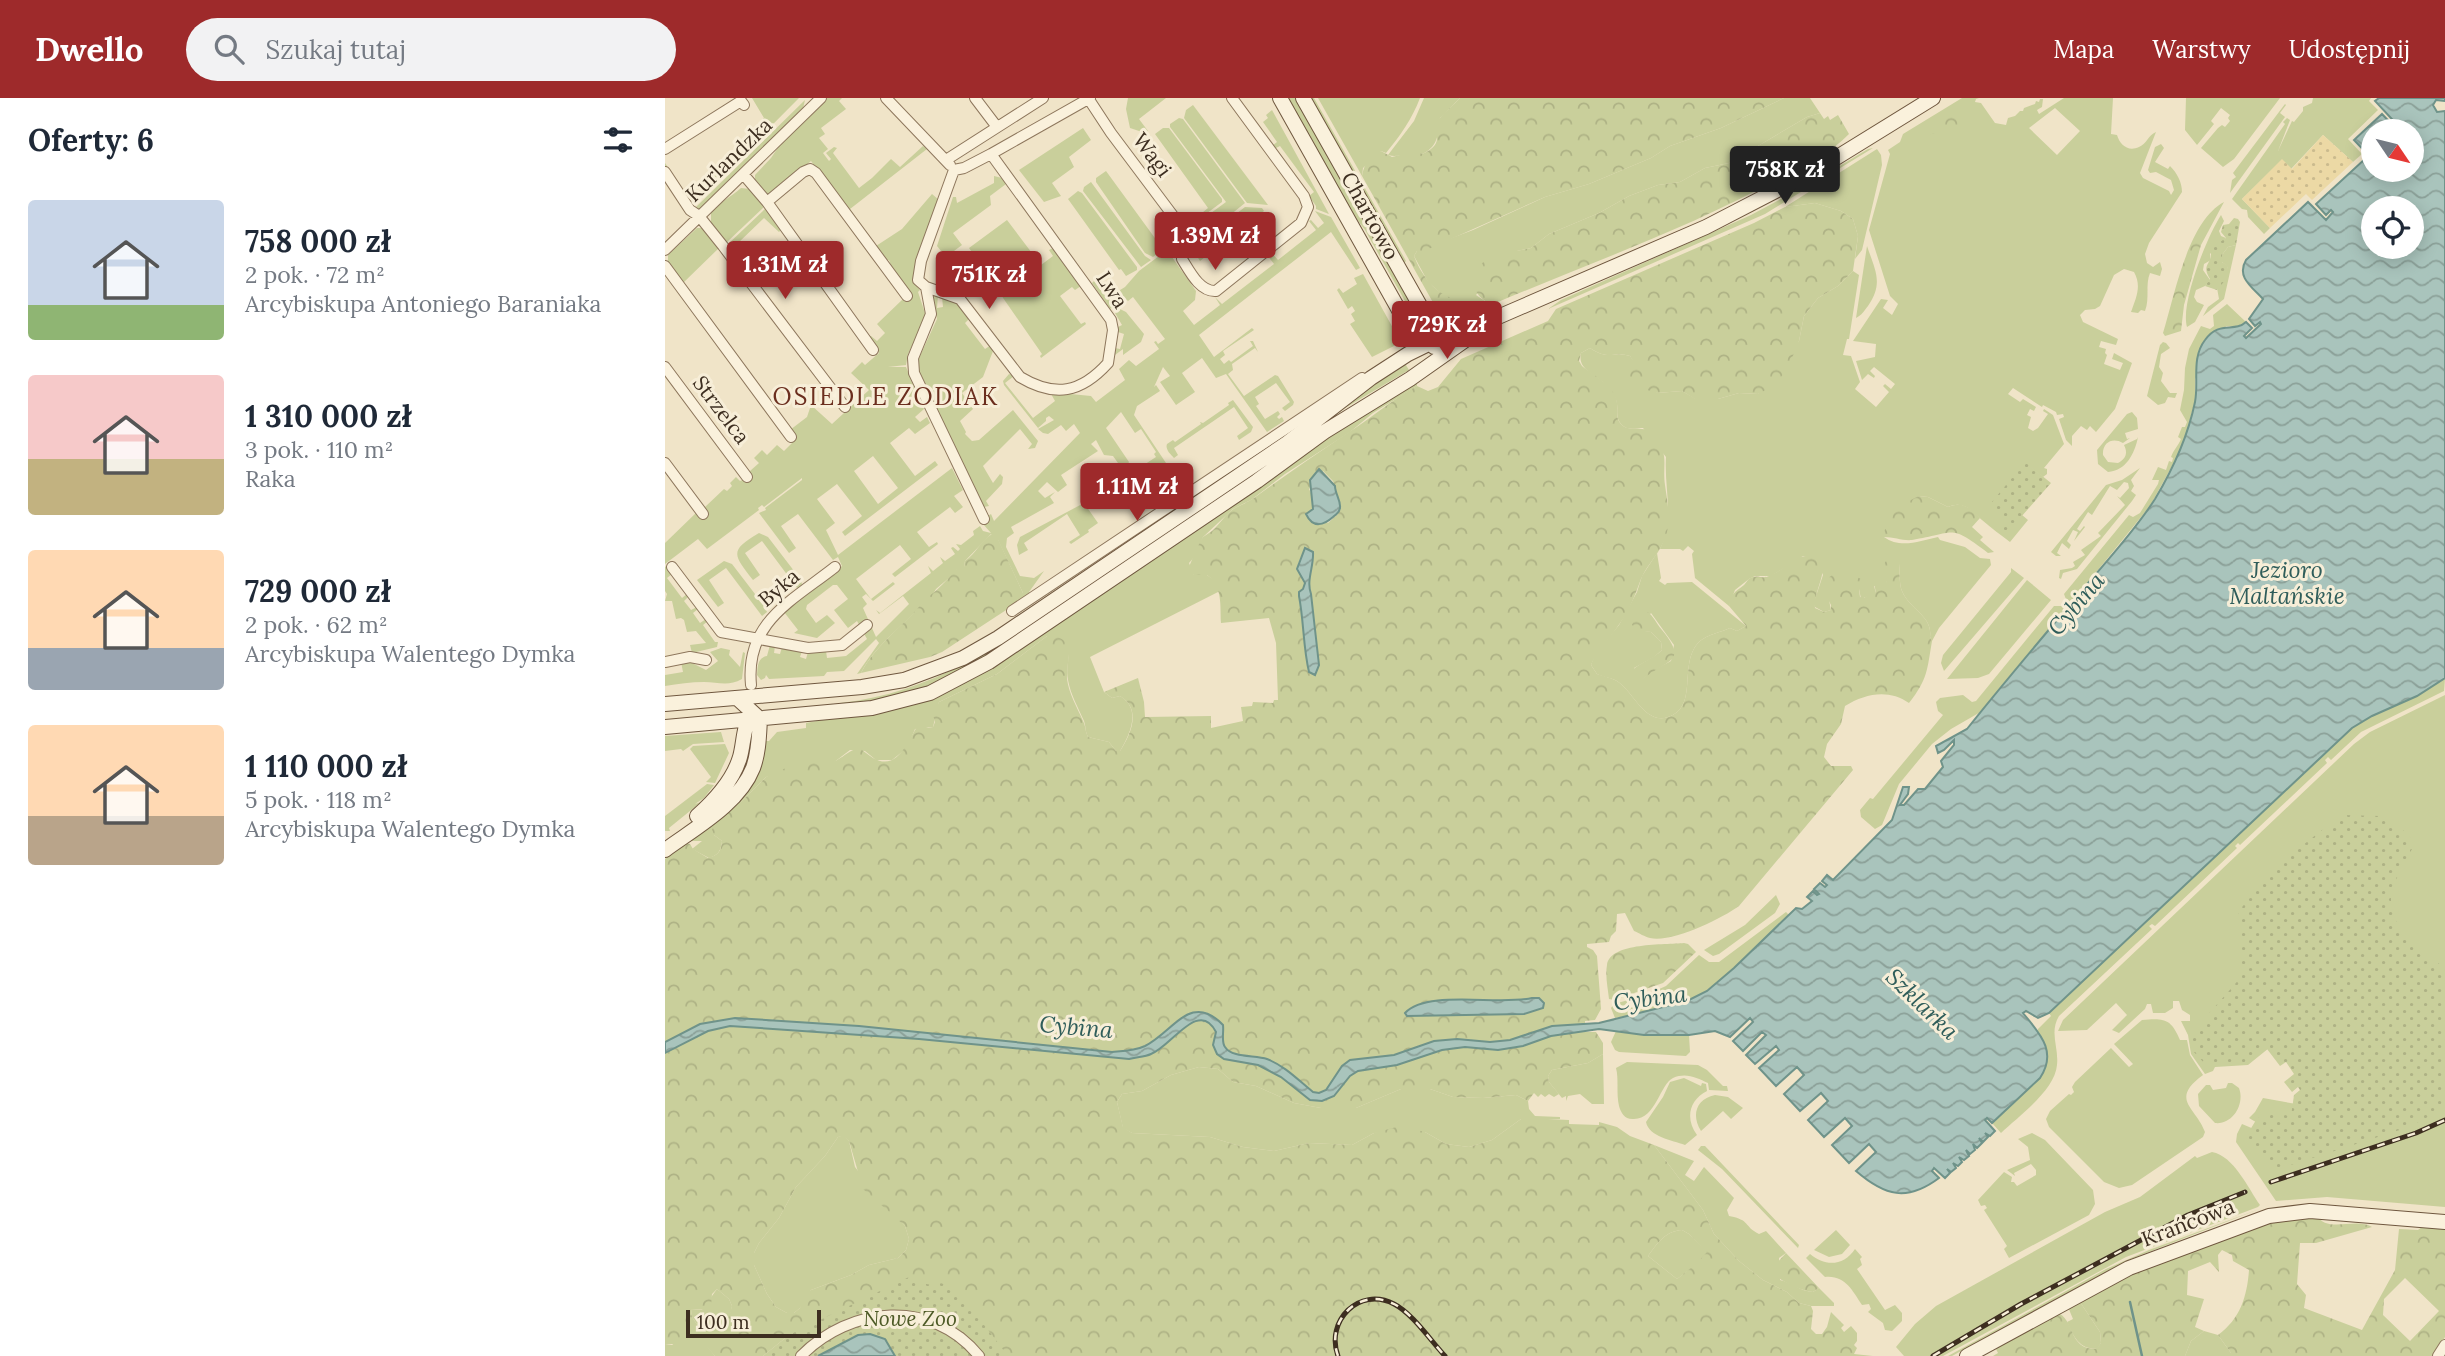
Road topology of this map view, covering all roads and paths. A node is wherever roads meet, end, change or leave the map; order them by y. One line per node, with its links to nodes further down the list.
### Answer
1 (821, 98): 17 (street, Kurlandzka)
2 (885, 98): 14 (street)
3 (975, 98): 11 (street)
4 (1043, 98): 11 (street)
5 (1089, 98): 6 (street, Wagi); 13 (street)
6 (1231, 98)
7 (1280, 98): 27 (street, Chartowo)
8 (1303, 98): 25 (street, Chartowo)
9 (1933, 98): 24 (street)
10 (744, 105): 12 (street)
11 (997, 127): 14 (street)
12 (665, 149)
13 (991, 154): 15 (street); 22 (street, Lwa)
14 (946, 160): 15 (street)
15 (954, 170): 22 (street)
16 (665, 172): 19 (street)
17 (743, 174): 18 (street); 19 (street, Kurlandzka)
18 (767, 202): 23 (street); 29 (street)
19 (699, 216): 20 (street, Kurlandzka); 35 (street)
20 (665, 250)
21 (665, 267): 36 (street)
22 (925, 286): 40 (street)
23 (907, 296)
24 (1498, 317): 26 (street); 30 (street)
25 (1427, 318): 26 (street); 28 (street, Chartowo)
26 (1466, 326): 28 (street)
27 (1409, 328): 28 (street, Chartowo); 31 (street)
28 (1432, 343): 30 (street, Chartowo); 31 (street); 34 (street)
29 (873, 350)
30 (1450, 351): 34 (street)
31 (1408, 354): 33 (street)
32 (665, 367): 38 (street, Strzelca)
33 (1387, 367): 43 (street); 45 (street)
34 (1423, 370): 54 (street)
35 (845, 407)
36 (792, 437)
37 (665, 463): 39 (street)
38 (747, 477)
39 (703, 514)
40 (984, 519)
41 (672, 567): 47 (street)
42 (835, 567): 47 (street, Byka)
43 (1031, 600): 44 (street); 45 (street)
44 (1012, 611)
45 (1030, 616): 51 (street)
46 (867, 625): 47 (street)
47 (756, 639): 50 (street, Byka)
48 (706, 660): 49 (street)
49 (665, 662)
50 (751, 685): 51 (street); 52 (street)
51 (770, 695): 52 (street); 54 (street)
52 (737, 698): 53 (street); 54 (street)
53 (665, 704)
54 (754, 717): 55 (street); 56 (street); 57 (street)
55 (665, 727)
56 (665, 840)
57 (665, 850)
58 (2445, 1222): 62 (street, Krańcowa)
59 (2445, 1345): 63 (street)
60 (801, 1356): 61 (street)
61 (979, 1356)
62 (1967, 1356)
63 (2438, 1356)

